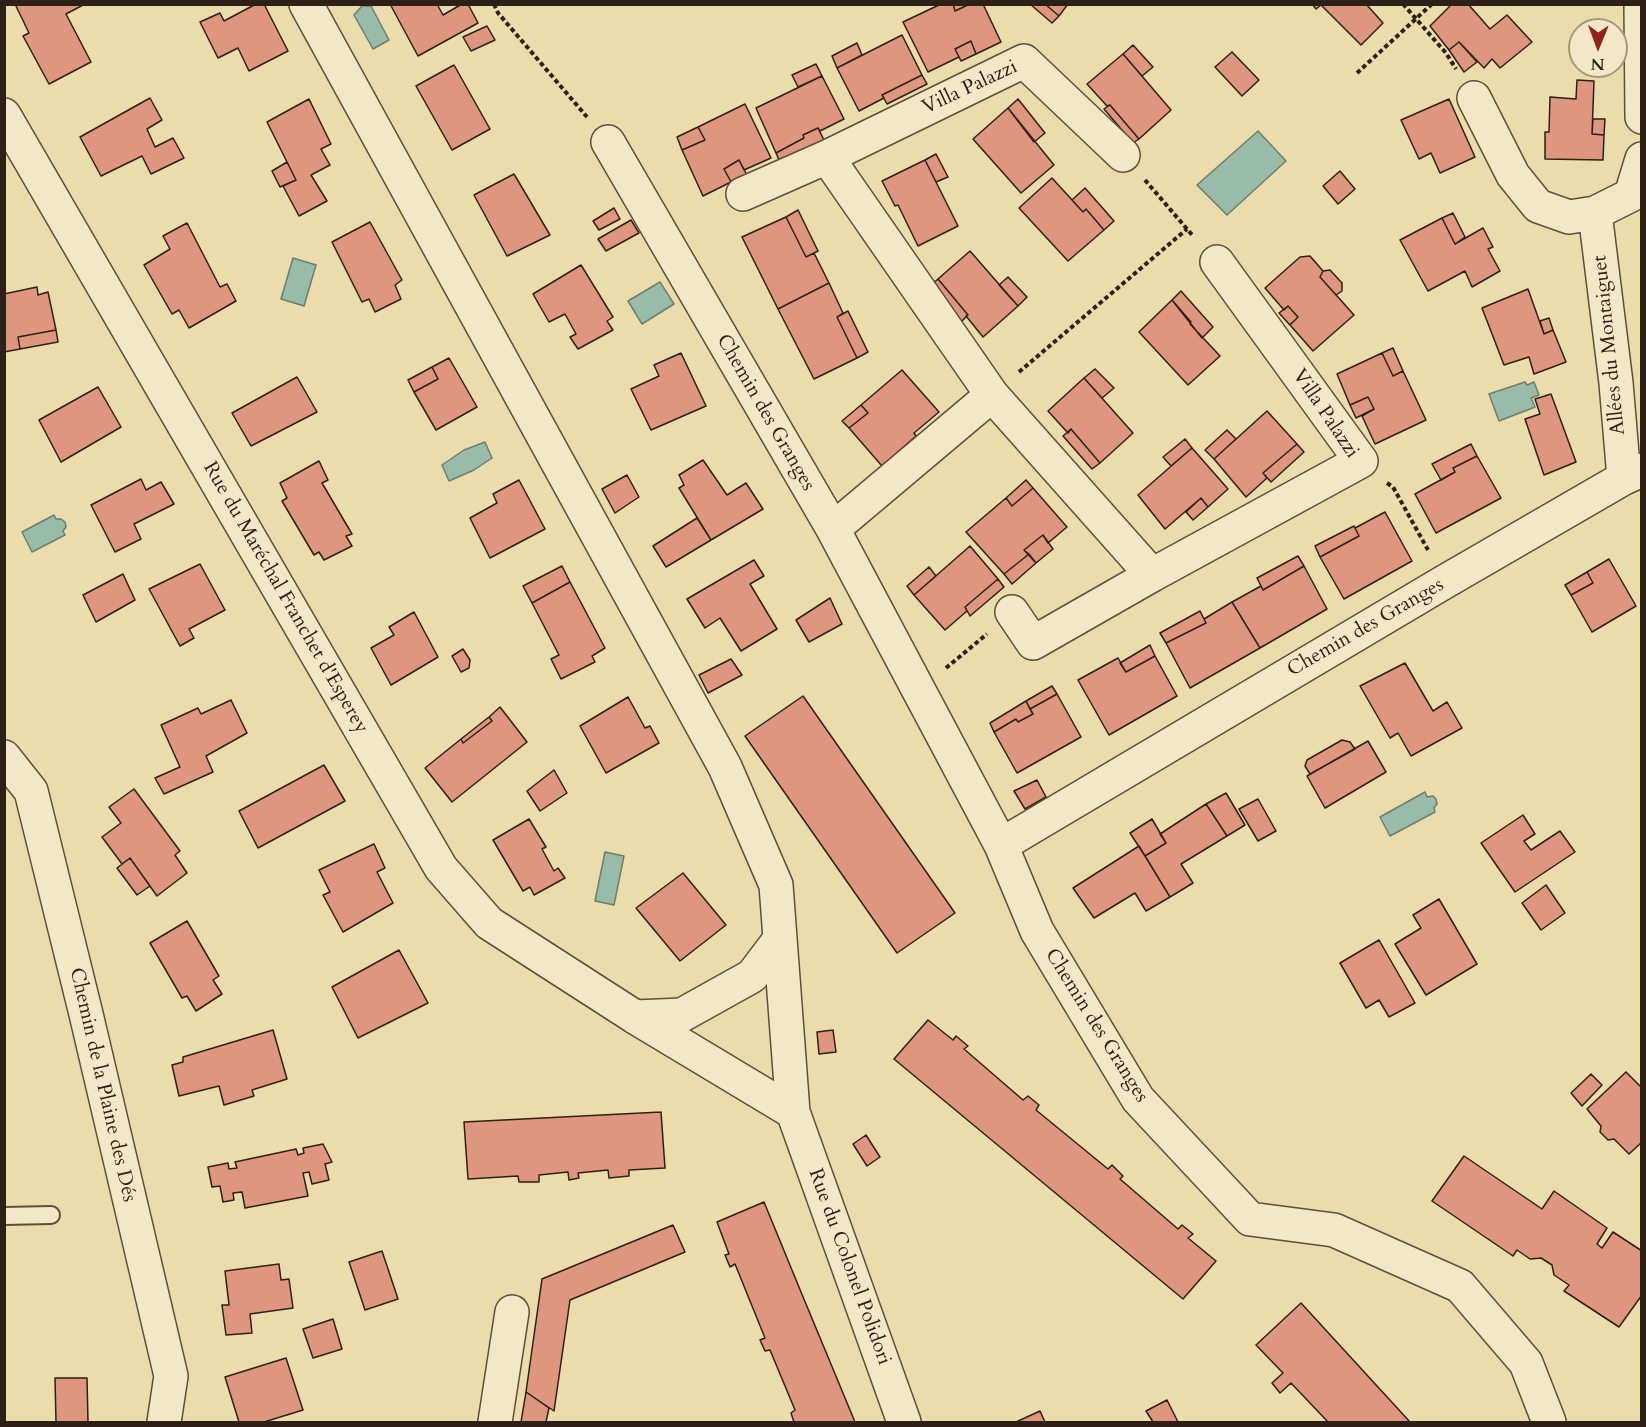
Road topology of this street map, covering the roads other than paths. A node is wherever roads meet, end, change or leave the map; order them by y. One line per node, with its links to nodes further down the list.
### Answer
1 (306, 4): 20 (street)
2 (1641, 4): 5 (street)
3 (1473, 98): 11 (street)
4 (4, 115): 21 (street, Rue du Maréchal Franchet d'Esperey)
5 (1641, 117)
6 (608, 142): 15 (street, Chemin des Granges)
7 (1123, 155): 8 (street, Villa Palazzi)
8 (827, 157): 10 (street, Villa Palazzi); 13 (street)
9 (1641, 159): 11 (street)
10 (743, 194)
11 (1595, 213): 14 (street, Allées du Montaiguet)
12 (1218, 262): 16 (street, Villa Palazzi)
13 (992, 395): 15 (street); 16 (street)
14 (1633, 474): 19 (street, Chemin des Granges)
15 (833, 529): 19 (street, Chemin des Granges)
16 (1152, 575): 17 (street, Villa Palazzi)
17 (1012, 612)
18 (4, 757): 26 (street, Chemin de la Plaine des Dés)
19 (1001, 845): 29 (street, Chemin des Granges)
20 (780, 939): 21 (street); 22 (street)
21 (635, 1017): 22 (street, Rue du Maréchal Franchet d'Esperey)
22 (793, 1112): 28 (street, Rue du Colonel Polidori)
23 (51, 1215): 24 (lane)
24 (4, 1216)
25 (512, 1312): 27 (street)
26 (164, 1422)
27 (495, 1422)
28 (904, 1422)
29 (1549, 1422)

